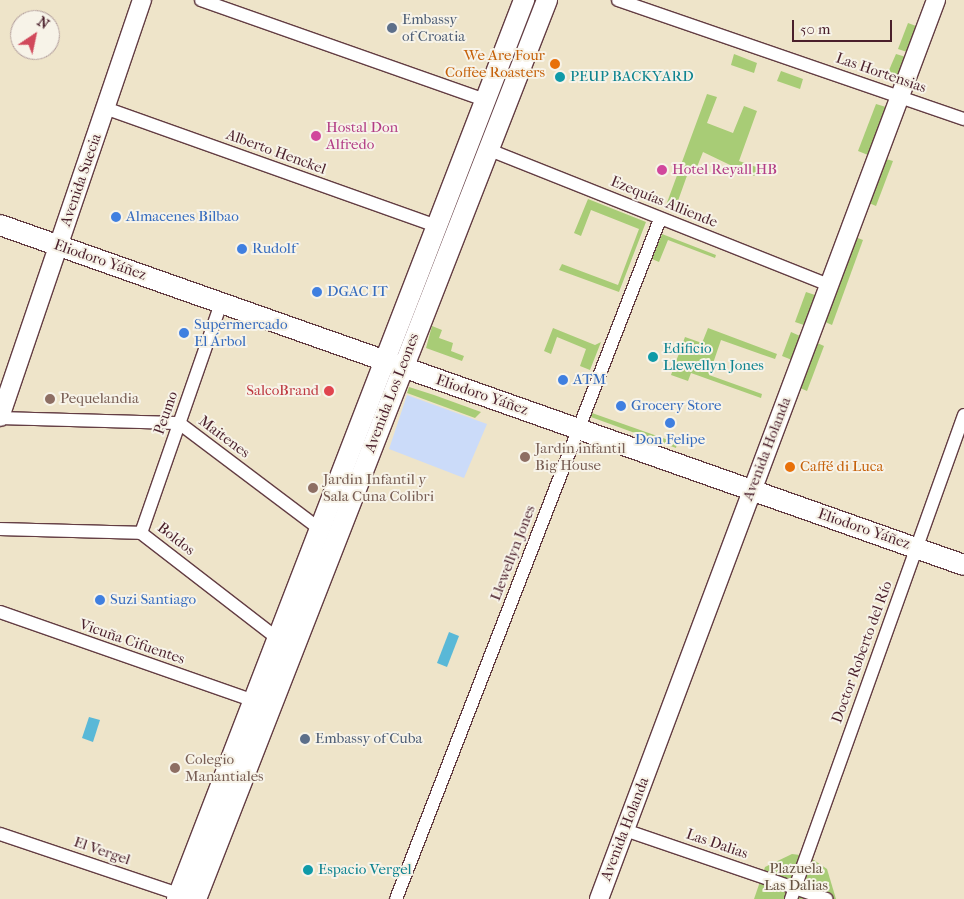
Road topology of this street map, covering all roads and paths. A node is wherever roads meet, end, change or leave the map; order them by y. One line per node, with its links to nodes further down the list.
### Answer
1 (142, 0): 9 (street, Avenida Suecia)
2 (201, 0): 8 (street)
3 (524, 0): 8 (main road, Avenida Los Leones)
4 (547, 0): 11 (main road, Avenida Los Leones)
5 (618, 0): 7 (street, Las Hortensias)
6 (936, 0): 7 (street, Avenida Holanda)
7 (901, 97): 10 (street, Las Hortensias); 16 (street, Avenida Holanda)
8 (486, 100): 14 (main road, Avenida Los Leones)
9 (105, 108): 14 (street, Alberto Henckel); 15 (street, Avenida Suecia)
10 (964, 119)
11 (487, 149): 12 (street, Ezequías Alliende); 18 (main road, Avenida Los Leones)
12 (660, 219): 16 (street, Ezequías Alliende); 22 (street, Llewellyn Jones)
13 (0, 225): 15 (main road, Eliodoro Yáñez)
14 (436, 226): 18 (main road, Avenida Los Leones)
15 (58, 246): 17 (main road, Eliodoro Yáñez); 20 (street, Avenida Suecia)
16 (829, 285): 23 (street, Avenida Holanda)
17 (221, 303): 18 (main road, Eliodoro Yáñez); 21 (street, Peumo)
18 (393, 364): 22 (main road, Eliodoro Yáñez); 25 (main road, Avenida Los Leones); 35 (main road, Avenida Los Leones)
19 (964, 415): 27 (street, Doctor Roberto del Río)
20 (0, 418): 21 (street, Maitenes)
21 (179, 423): 25 (street, Maitenes); 26 (street, Peumo)
22 (579, 429): 23 (main road, Eliodoro Yáñez); 36 (street, Llewellyn Jones)
23 (752, 490): 27 (main road, Eliodoro Yáñez); 32 (street, Avenida Holanda)
24 (0, 529): 26 (street, Boldos)
25 (321, 530): 30 (main road, Avenida Los Leones)
26 (141, 533): 30 (street, Boldos)
27 (917, 548): 28 (main road, Eliodoro Yáñez); 34 (street, Doctor Roberto del Río)
28 (964, 565)
29 (0, 612): 31 (street, Vicuña Cifuentes)
30 (278, 639): 31 (main road, Avenida Los Leones)
31 (254, 701): 35 (main road, Avenida Los Leones)
32 (625, 830): 34 (street, Las Dalias); 37 (street, Avenida Holanda)
33 (0, 834): 35 (street, El Vergel)
34 (793, 893): 38 (street, Las Dalias)
35 (186, 898)
36 (396, 899)
37 (599, 899)
38 (827, 899)

